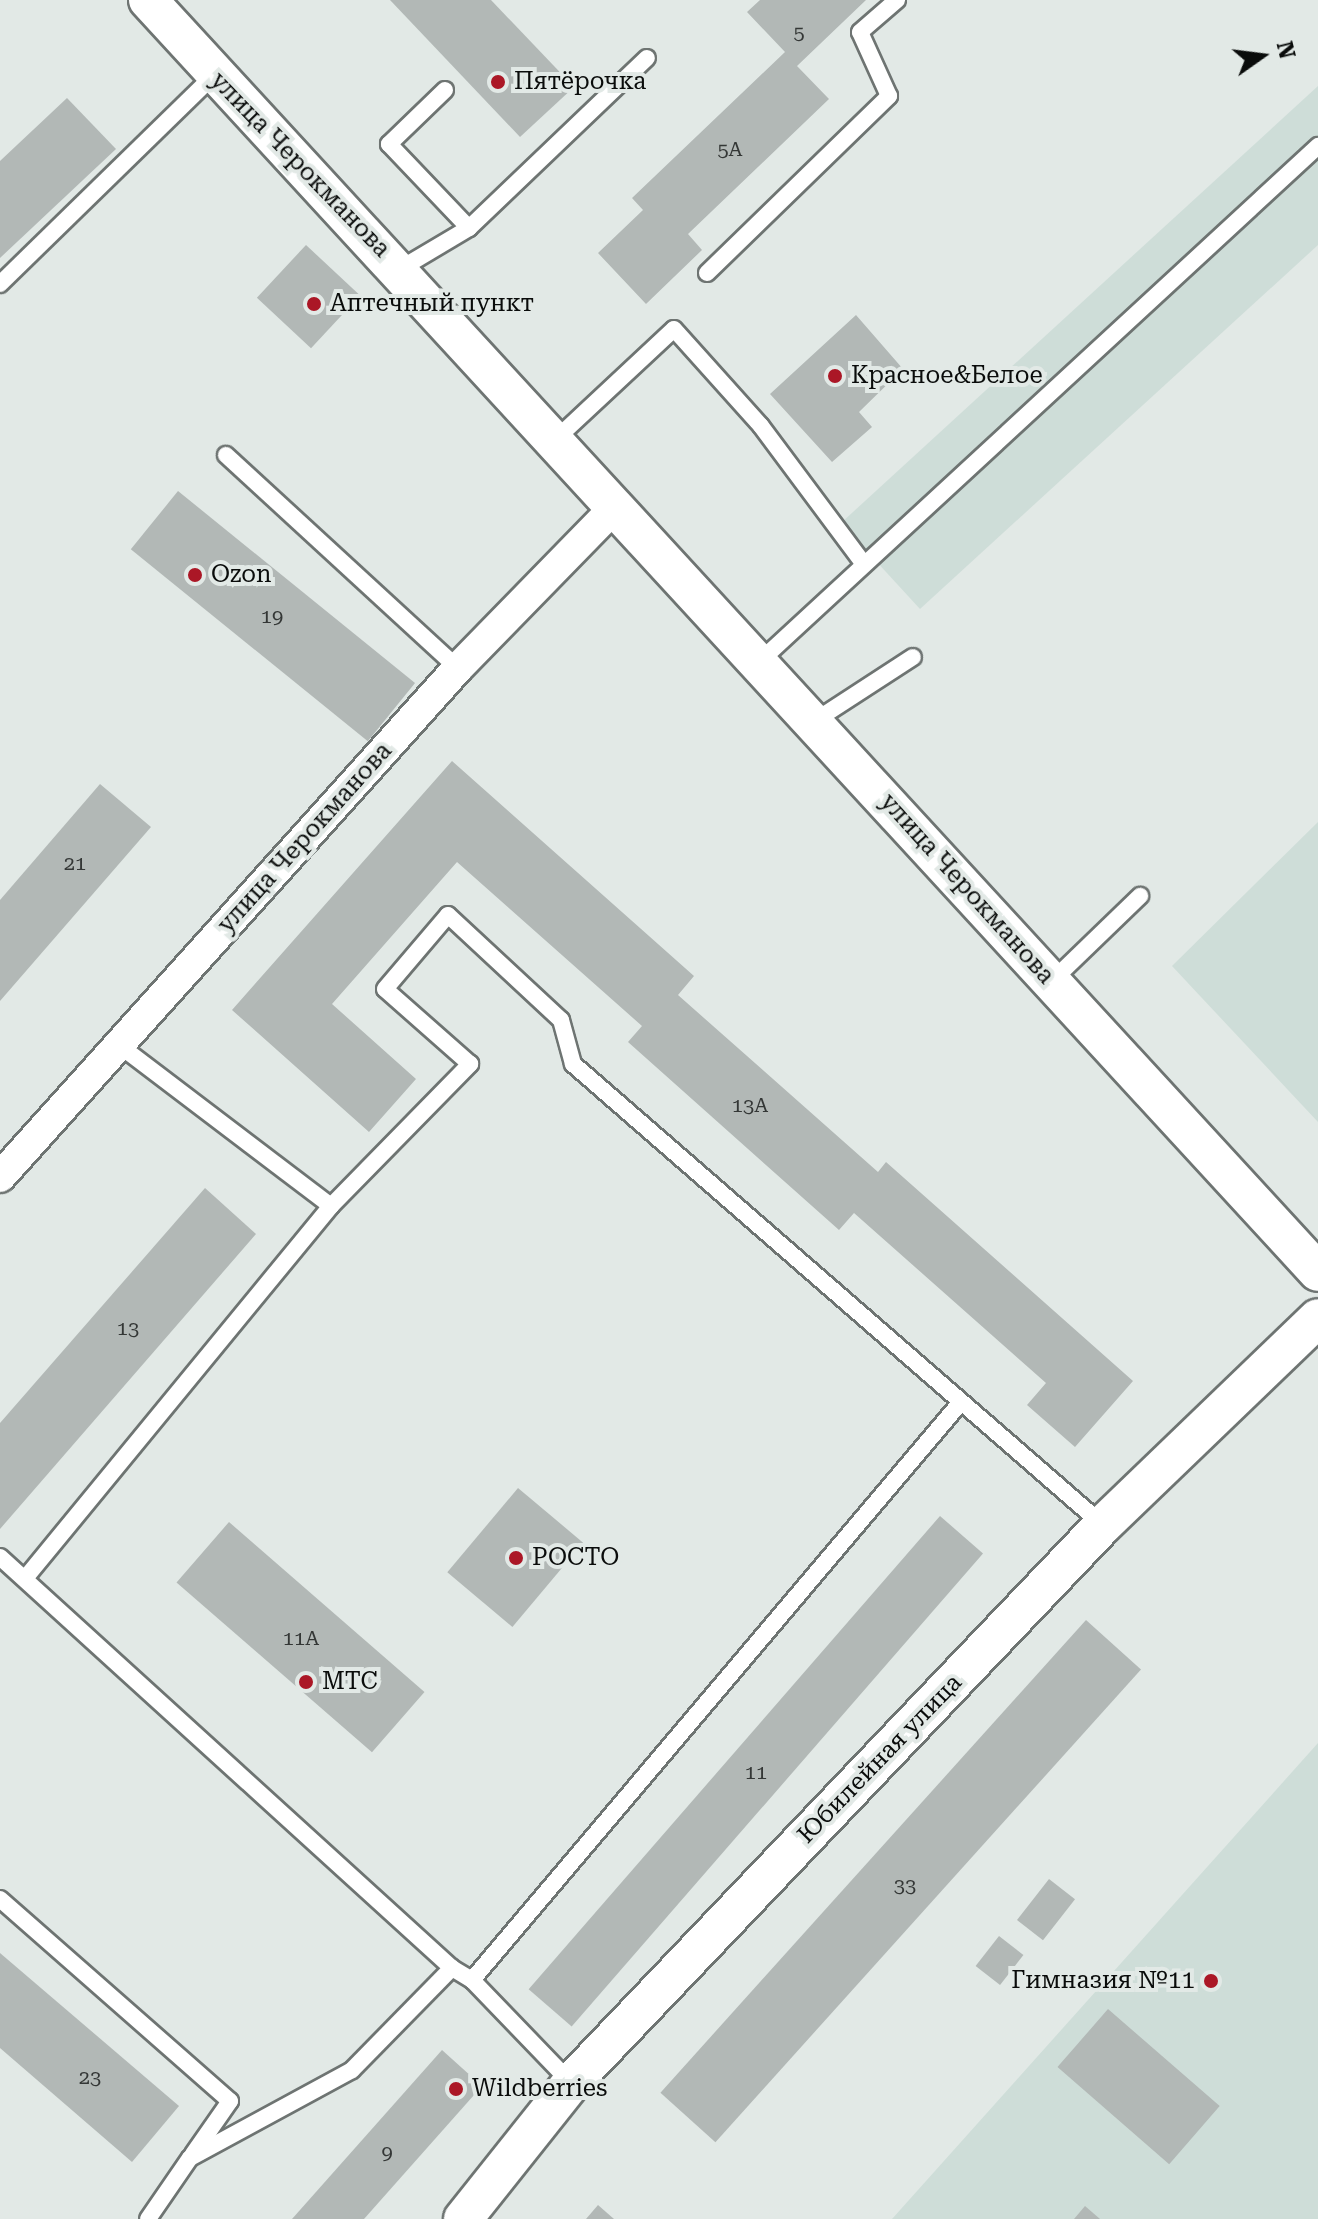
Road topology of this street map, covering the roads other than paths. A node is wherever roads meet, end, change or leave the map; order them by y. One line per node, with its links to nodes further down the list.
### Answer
1 (148, 0): 4 (street, улица Черокманова)
2 (897, 0): 9 (lane)
3 (647, 58): 7 (lane)
4 (214, 75): 8 (street, улица Черокманова); 10 (lane)
5 (445, 90): 7 (lane)
6 (1318, 146): 14 (lane)
7 (469, 228): 8 (lane)
8 (400, 269): 11 (street, улица Черокманова)
9 (707, 273)
10 (0, 284)
11 (556, 439): 13 (street, улица Черокманова); 14 (lane)
12 (226, 455): 17 (lane)
13 (617, 505): 16 (street, улица Черокманова); 17 (street, улица Черокманова)
14 (863, 563): 16 (lane)
15 (913, 657): 18 (lane)
16 (759, 662): 18 (street, улица Черокманова)
17 (458, 668): 21 (street, улица Черокманова)
18 (813, 722): 20 (street, улица Черокманова)
19 (1140, 896): 20 (lane)
20 (1051, 982): 24 (street, улица Черокманова)
21 (119, 1045): 22 (street, улица Черокманова); 23 (lane)
22 (0, 1177)
23 (331, 1206): 26 (lane); 29 (lane)
24 (1318, 1272)
25 (1318, 1318): 27 (street, Юбилейная улица)
26 (961, 1402): 27 (lane); 32 (lane)
27 (1103, 1525): 33 (street, Юбилейная улица)
28 (0, 1557): 29 (lane)
29 (27, 1576): 31 (lane)
30 (0, 1899): 34 (lane)
31 (452, 1968): 32 (lane); 34 (lane)
32 (472, 1980): 33 (lane)
33 (571, 2083): 36 (street, Юбилейная улица)
34 (190, 2158): 35 (lane)
35 (148, 2219)
36 (463, 2219)

